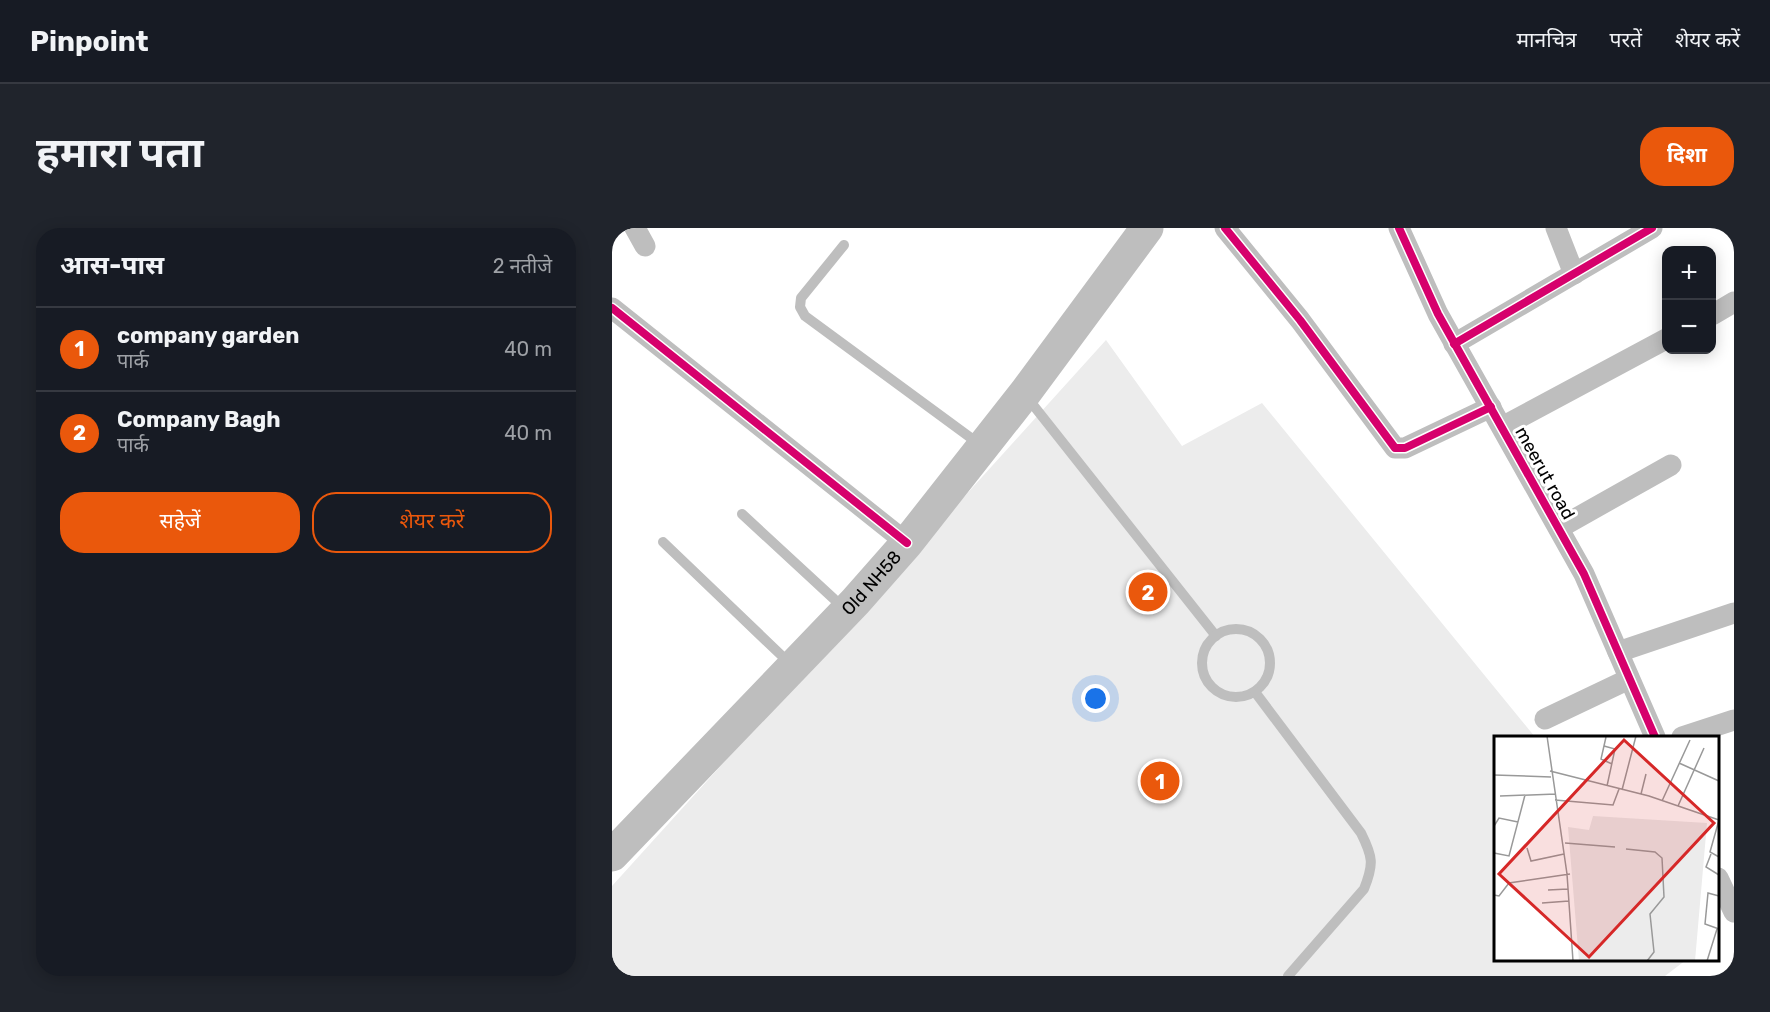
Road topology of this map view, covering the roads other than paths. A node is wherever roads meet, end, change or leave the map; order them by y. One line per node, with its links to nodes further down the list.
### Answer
1 (1128, 228): 9 (main road, Old NH58)
2 (1147, 228): 9 (main road, Old NH58)
3 (1225, 228): 16 (street)
4 (1399, 228): 14 (street, meerut road)
5 (1556, 228): 8 (street)
6 (1652, 228): 8 (street)
7 (844, 245): 18 (lane)
8 (1574, 274): 14 (street)
9 (1091, 291): 15 (main road, Old NH58); 18 (main road, Old NH58)
10 (1734, 302): 12 (street)
11 (612, 308): 22 (street)
12 (1716, 313)
13 (1662, 341): 17 (street)
14 (1454, 344): 16 (street, meerut road)
15 (1024, 393): 18 (main road, Old NH58); 26 (lane)
16 (1491, 407): 17 (street, meerut road)
17 (1502, 427): 21 (street, meerut road)
18 (966, 451): 22 (main road, Old NH58)
19 (1671, 465): 21 (street)
20 (742, 514): 24 (lane)
21 (1559, 528): 27 (street, meerut road)
22 (901, 538): 24 (main road, Old NH58); 36 (main road, Old NH58)
23 (663, 542): 28 (lane)
24 (834, 599): 28 (main road, Old NH58)
25 (1734, 613): 27 (street)
26 (1216, 636): 30 (lane); 30 (lane)
27 (1618, 652): 29 (street, meerut road)
28 (782, 655): 35 (main road, Old NH58)
29 (1629, 680): 31 (street); 33 (street, meerut road)
30 (1255, 692): 39 (lane)
31 (1545, 720)
32 (1734, 720): 34 (street)
33 (1654, 736)
34 (1688, 736)
35 (612, 835)
36 (612, 855)
37 (1719, 880): 38 (street)
38 (1734, 912)
39 (1288, 976)

